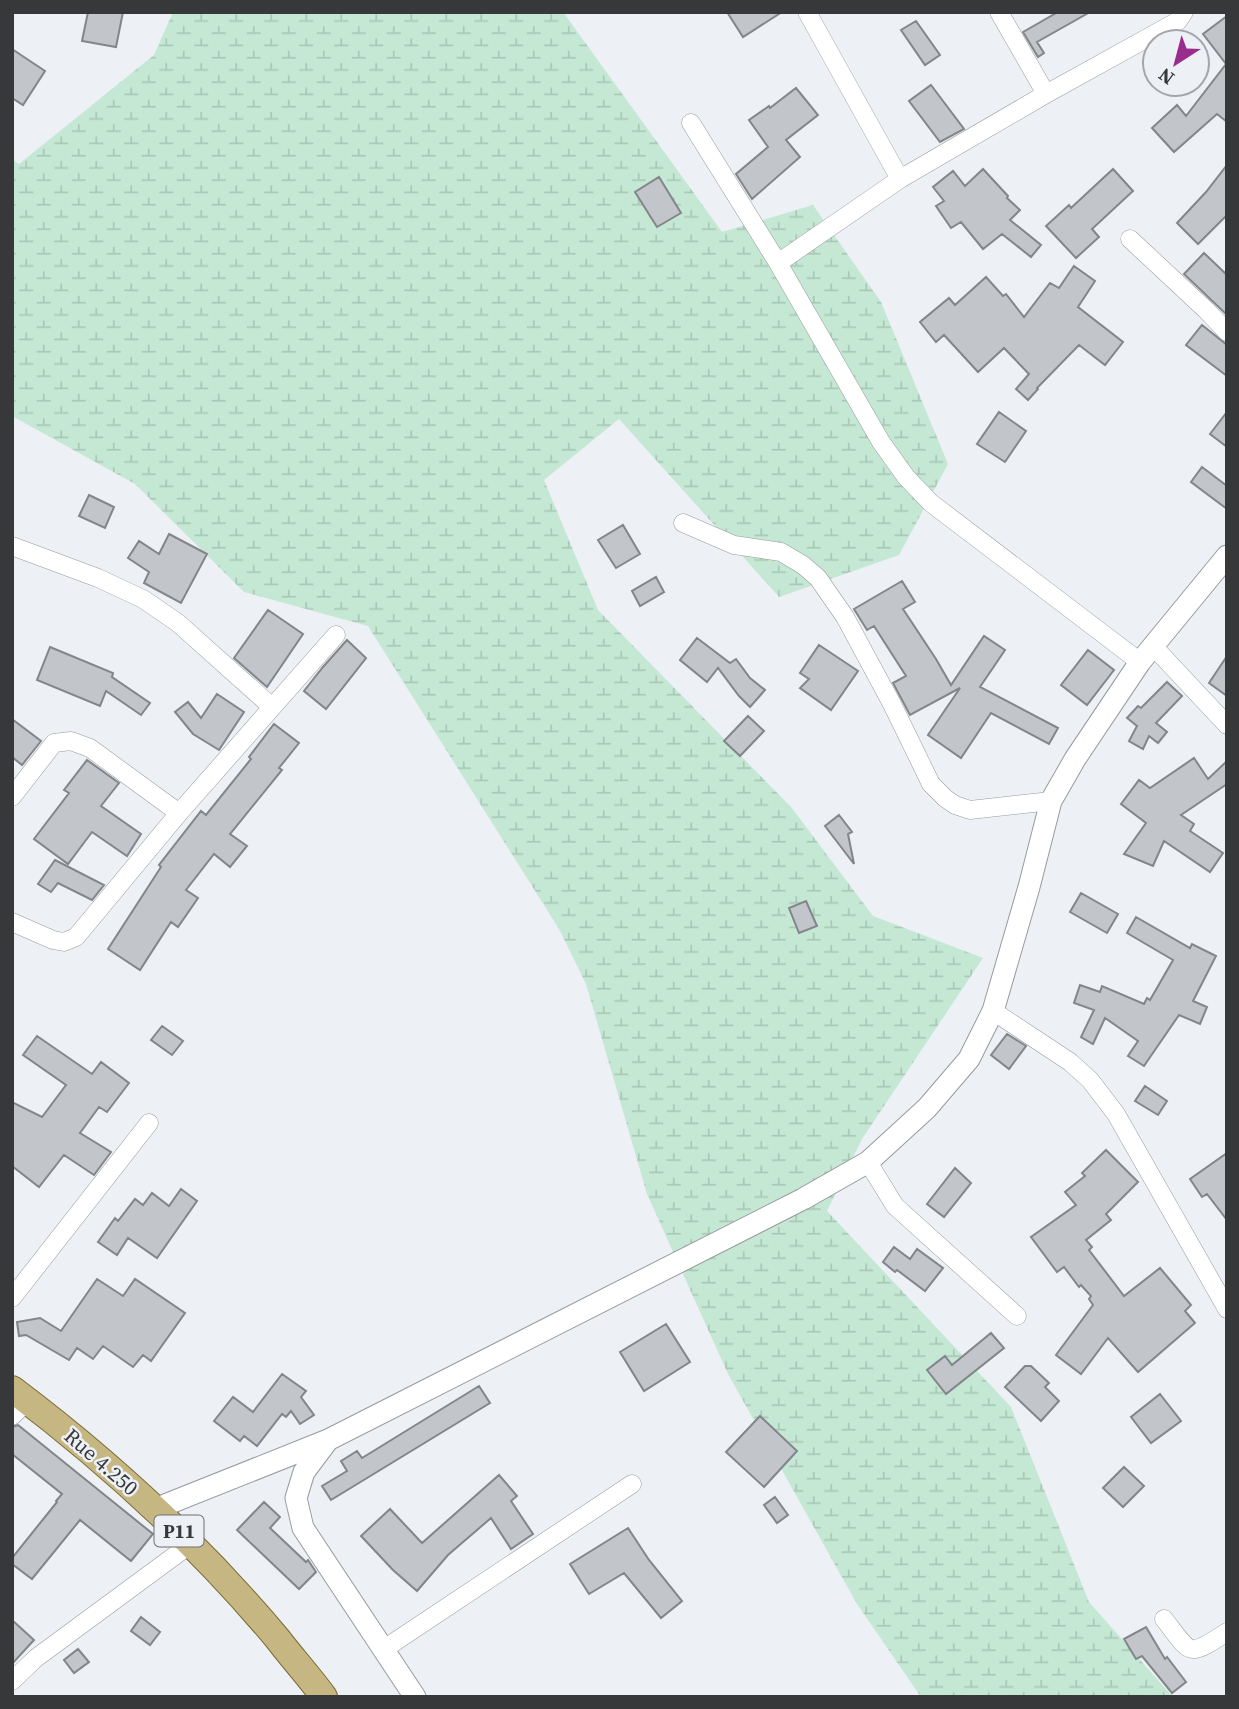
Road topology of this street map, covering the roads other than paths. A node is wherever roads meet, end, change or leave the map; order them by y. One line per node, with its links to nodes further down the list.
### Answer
1 (807, 12): 6 (street)
2 (999, 12): 4 (street)
3 (1184, 12): 4 (street)
4 (1046, 94): 6 (street)
5 (691, 123): 8 (street)
6 (900, 179): 8 (street)
7 (1130, 239): 9 (street)
8 (778, 263): 14 (street)
9 (1227, 332)
10 (683, 523): 18 (street)
11 (12, 546): 15 (street)
12 (1227, 556): 14 (street)
13 (336, 635): 15 (street)
14 (1147, 654): 16 (street); 18 (street)
15 (272, 707): 19 (street)
16 (1227, 725)
17 (12, 797): 19 (street)
18 (1051, 801): 21 (street)
19 (179, 813): 20 (street)
20 (12, 922)
21 (993, 1011): 23 (street); 25 (street)
22 (149, 1123): 24 (street)
23 (868, 1162): 26 (street); 28 (street)
24 (12, 1298)
25 (1227, 1309)
26 (1017, 1315)
27 (18, 1402): 30 (main road, Rue 4.250 / P11)
28 (328, 1440): 30 (street); 34 (street)
29 (632, 1484): 34 (street)
30 (155, 1509): 31 (main road, Rue 4.250 / P11)
31 (192, 1543): 35 (street); 36 (main road, Rue 4.250 / P11)
32 (1164, 1619): 33 (street)
33 (1227, 1632)
34 (384, 1649): 37 (street)
35 (12, 1681)
36 (324, 1697)
37 (415, 1697)

